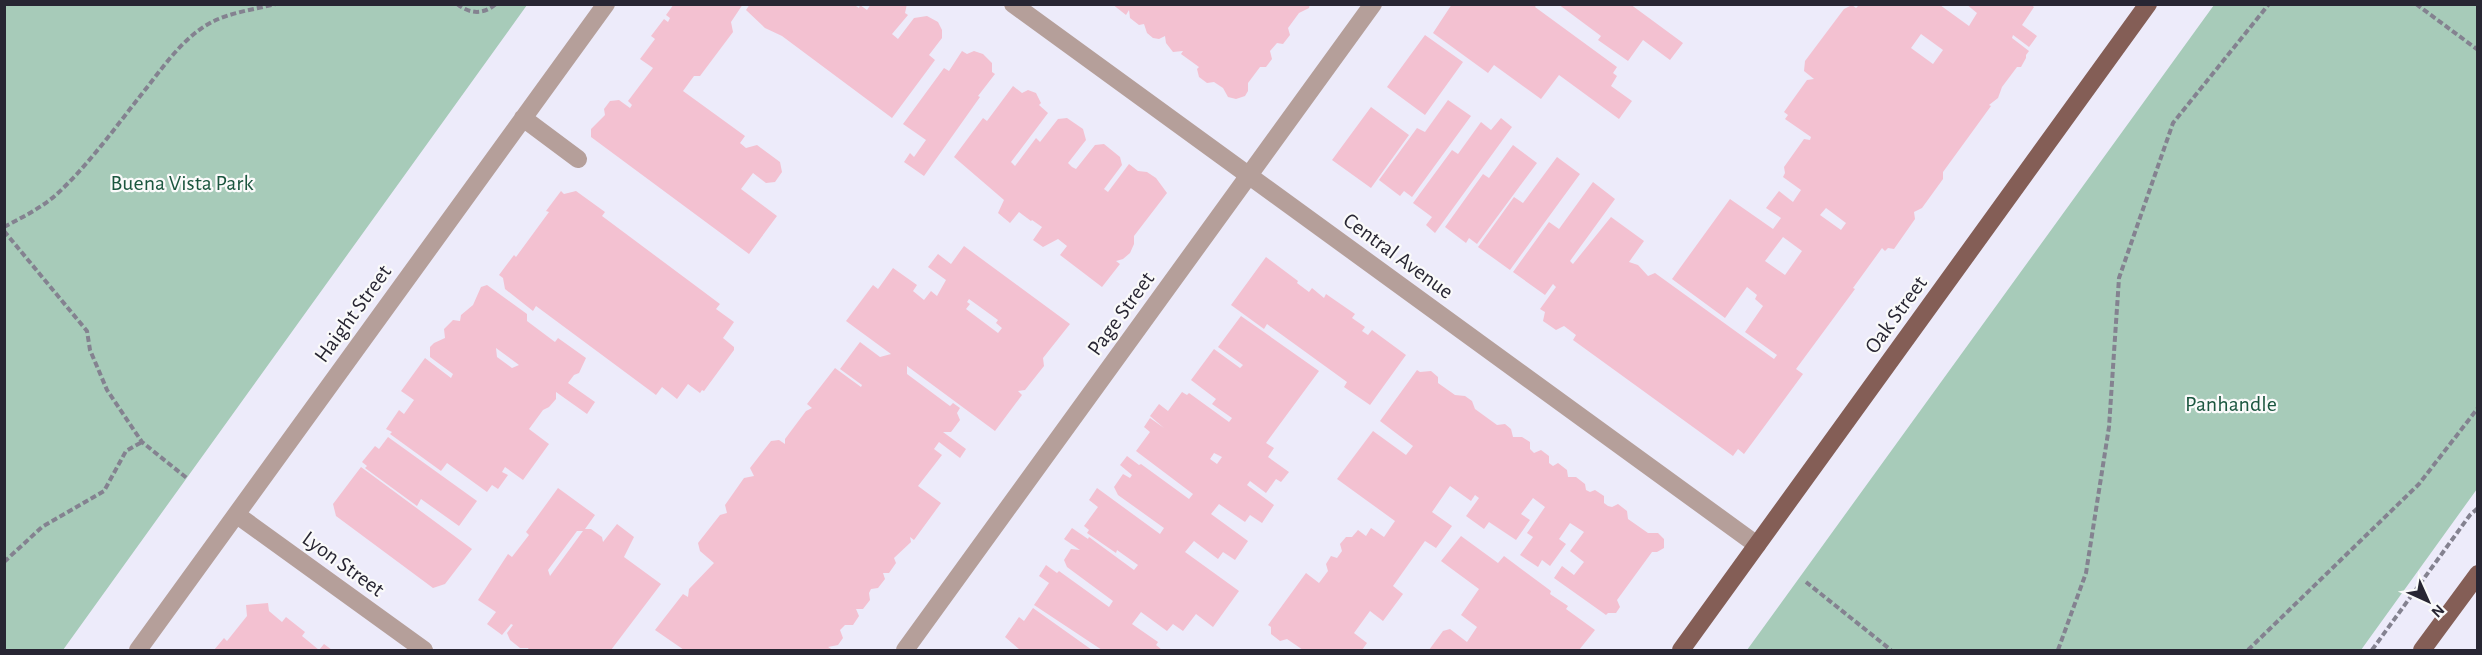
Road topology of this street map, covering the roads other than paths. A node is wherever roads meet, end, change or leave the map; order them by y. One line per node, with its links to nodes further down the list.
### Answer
1 (606, 4): 5 (street, Haight Street)
2 (1013, 4): 7 (street, Central Avenue)
3 (1373, 4): 7 (street, Page Street)
4 (2148, 4): 9 (main road, Oak Street)
5 (523, 118): 6 (street); 8 (street, Haight Street)
6 (578, 159)
7 (1248, 176): 9 (street, Central Avenue); 13 (street, Page Street)
8 (237, 515): 11 (street, Haight Street); 12 (street, Lyon Street)
9 (1757, 545): 14 (main road, Oak Street)
10 (2478, 574): 15 (main road)
11 (138, 651)
12 (424, 651)
13 (905, 651)
14 (1681, 651)
15 (2422, 651)

